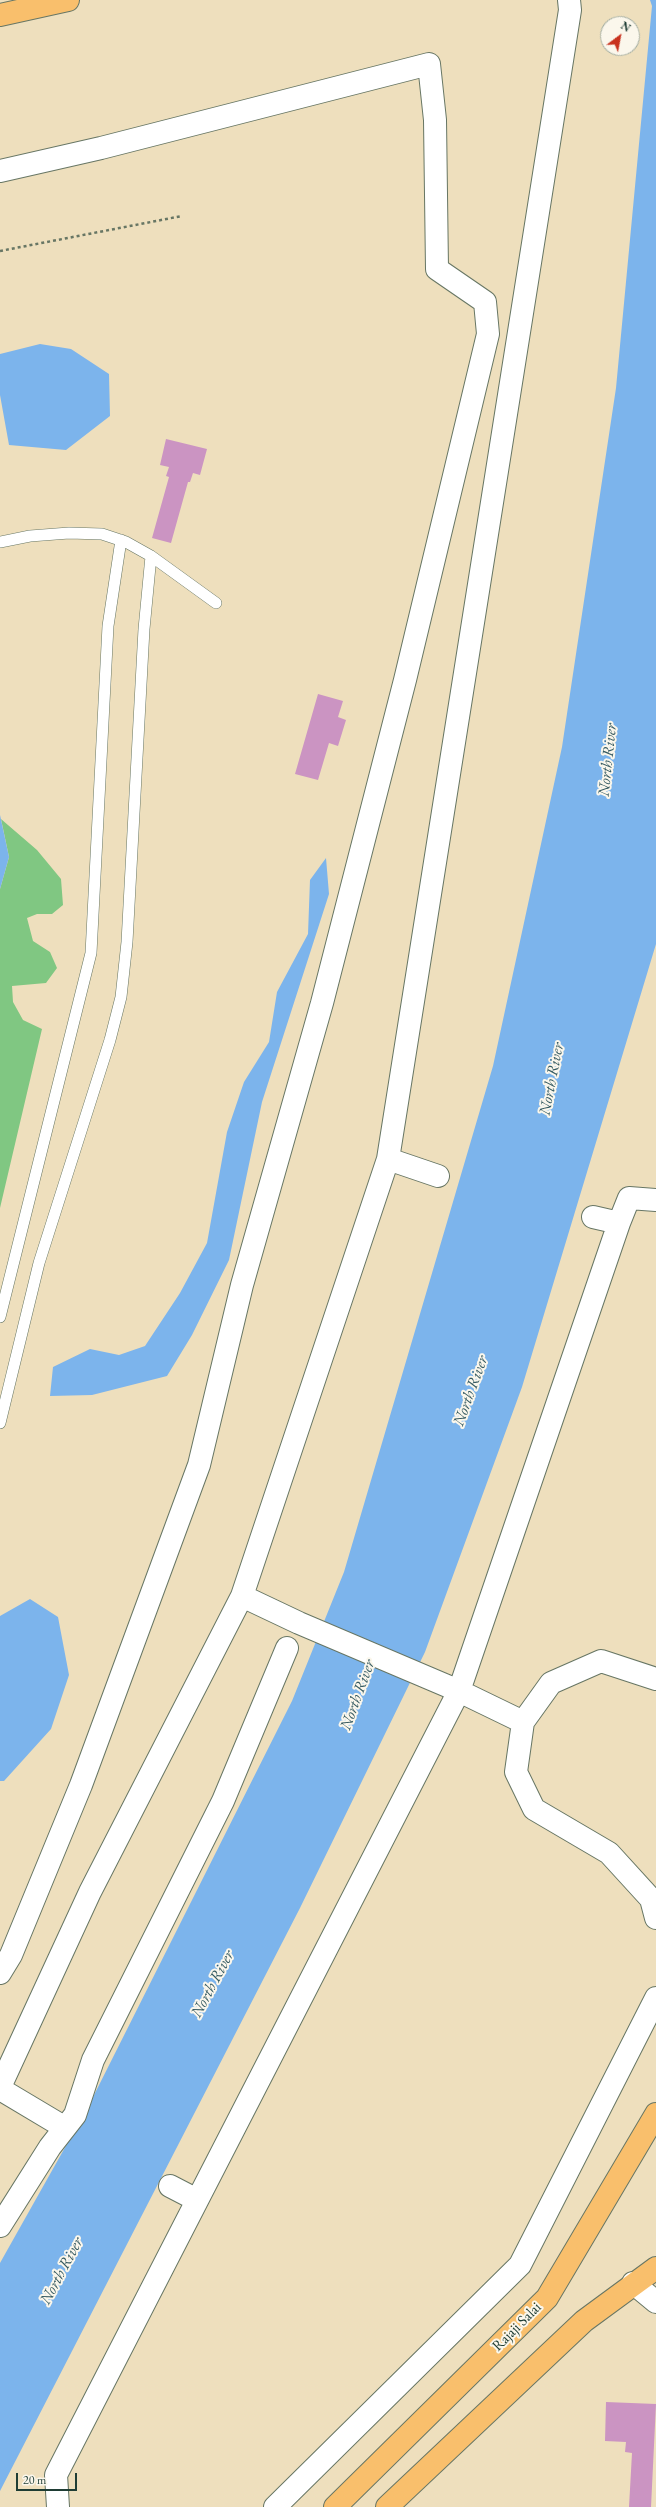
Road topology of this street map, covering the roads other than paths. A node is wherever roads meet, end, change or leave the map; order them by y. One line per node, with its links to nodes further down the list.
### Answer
1 (68, 0): 3 (main road)
2 (568, 0): 9 (street)
3 (0, 15)
4 (0, 171): 22 (street)
5 (121, 540): 6 (lane); 7 (lane); 14 (lane)
6 (0, 542)
7 (151, 556): 8 (lane); 15 (lane)
8 (216, 603)
9 (388, 1159): 10 (street); 16 (street)
10 (438, 1176)
11 (656, 1200): 13 (street)
12 (593, 1217): 13 (street)
13 (618, 1223): 19 (street)
14 (0, 1317)
15 (0, 1423)
16 (242, 1596): 19 (street); 24 (street)
17 (287, 1648): 29 (street)
18 (656, 1679): 20 (street)
19 (459, 1691): 20 (street); 28 (street)
20 (523, 1722): 21 (street)
21 (654, 1902)
22 (0, 1973)
23 (656, 1998): 34 (street)
24 (0, 2088): 26 (street)
25 (656, 2114): 35 (main road, Rajaji Salai)
26 (57, 2123)
27 (170, 2186): 28 (street)
28 (197, 2200): 33 (street)
29 (0, 2226)
30 (656, 2268): 31 (main road)
31 (633, 2283): 32 (street); 36 (main road)
32 (656, 2302)
33 (58, 2507)
34 (275, 2507)
35 (335, 2507)
36 (387, 2507)

